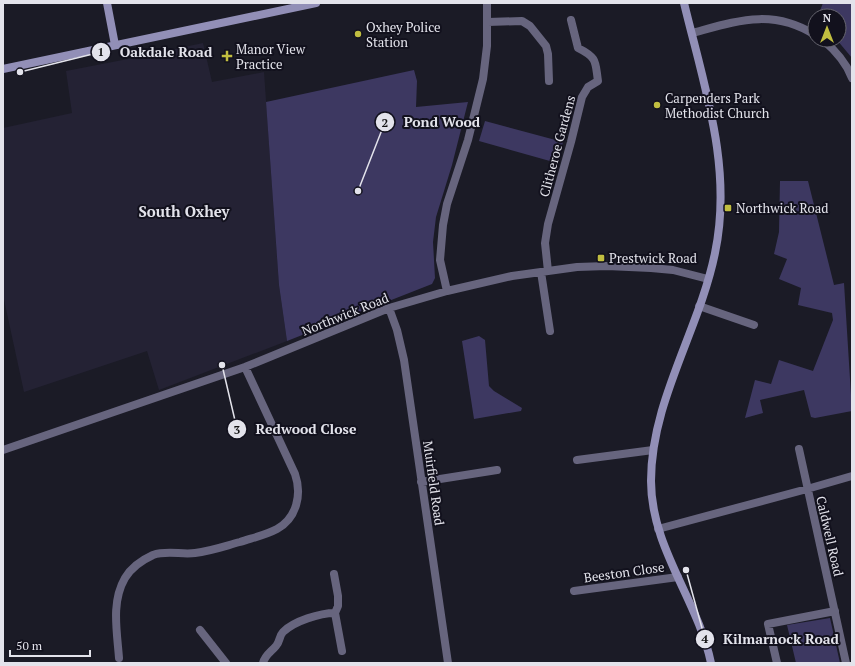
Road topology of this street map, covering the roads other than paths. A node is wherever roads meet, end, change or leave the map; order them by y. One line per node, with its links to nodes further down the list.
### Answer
1 (107, 3): 9 (main road)
2 (316, 3): 9 (main road)
3 (487, 3): 6 (street)
4 (684, 3): 8 (main road)
5 (571, 20): 14 (street, Clitheroe Gardens)
6 (488, 22): 13 (street); 16 (street)
7 (807, 30): 8 (street)
8 (692, 33): 15 (main road)
9 (115, 45): 11 (main road)
10 (832, 48): 12 (street)
11 (3, 69)
12 (852, 78)
13 (549, 81)
14 (544, 271): 15 (street, Northwick Road); 16 (street, Northwick Road); 20 (street)
15 (708, 279): 17 (main road)
16 (447, 291): 18 (street, Northwick Road)
17 (699, 306): 19 (street); 24 (main road)
18 (389, 308): 21 (street, Northwick Road); 28 (street, Muirfield Road)
19 (754, 325)
20 (550, 331)
21 (245, 367): 23 (street, Northwick Road); 38 (street)
22 (799, 449): 29 (street, Caldwell Road)
23 (3, 450)
24 (653, 450): 25 (street); 30 (main road)
25 (577, 460)
26 (497, 470): 28 (street)
27 (852, 476): 29 (street)
28 (421, 482): 41 (street, Muirfield Road)
29 (807, 489): 30 (street); 34 (street, Caldwell Road)
30 (658, 529): 32 (main road)
31 (334, 574): 35 (street)
32 (678, 577): 33 (street, Beeston Close); 42 (main road)
33 (574, 591)
34 (835, 611): 43 (street); 44 (street, Caldwell Road)
35 (335, 613): 37 (street); 40 (street)
36 (200, 630): 39 (street)
37 (342, 652)
38 (119, 658)
39 (226, 663)
40 (263, 663)
41 (448, 663)
42 (712, 663)
43 (777, 663)
44 (846, 663)

